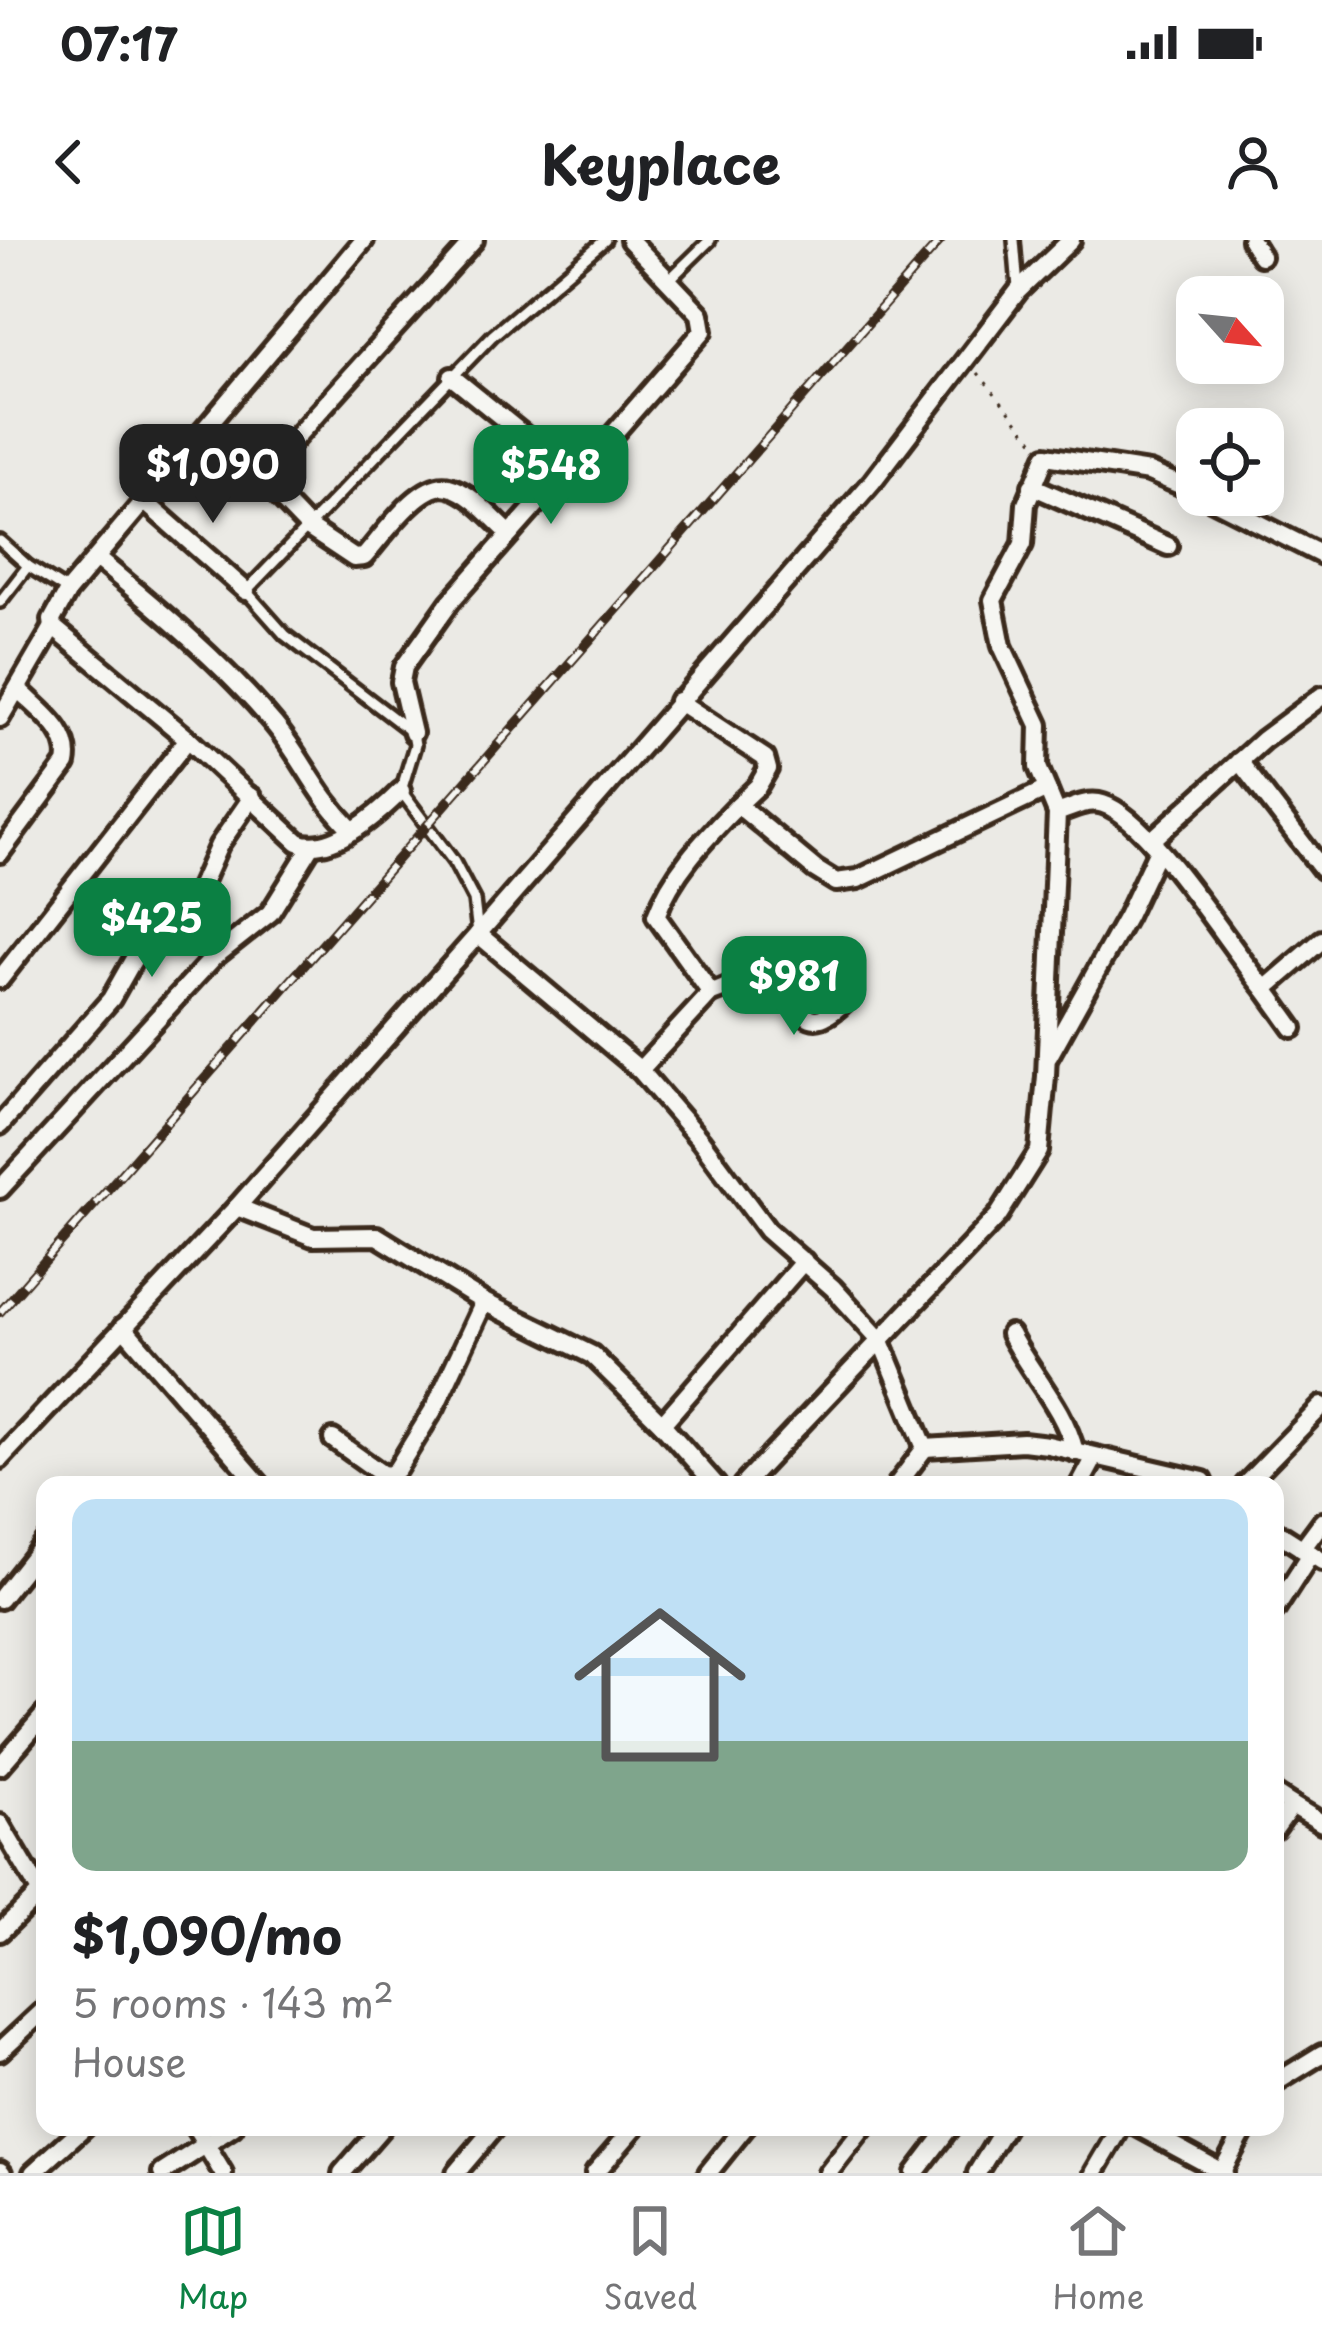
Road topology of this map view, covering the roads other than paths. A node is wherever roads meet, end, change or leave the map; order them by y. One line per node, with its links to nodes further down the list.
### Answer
1 (364, 240): 11 (street)
2 (474, 240): 13 (street)
3 (605, 240): 10 (lane)
4 (630, 240): 8 (street)
5 (710, 240): 8 (lane)
6 (1014, 240): 9 (lane)
7 (1072, 240): 9 (street)
8 (668, 280): 12 (street)
9 (1018, 291): 30 (street)
10 (452, 377): 12 (street); 18 (lane)
11 (209, 427): 13 (street); 16 (street)
12 (567, 470): 19 (street)
13 (260, 477): 18 (street)
14 (1176, 484): 15 (street)
15 (1032, 486): 21 (street); 36 (street)
16 (144, 501): 23 (street); 26 (street)
17 (1244, 516): 22 (street)
18 (309, 528): 19 (street); 26 (lane)
19 (510, 534): 33 (street)
20 (0, 541): 24 (lane)
21 (1168, 546)
22 (1322, 555)
23 (96, 558): 25 (street); 41 (street)
24 (28, 566): 25 (lane); 27 (lane)
25 (68, 591): 28 (street)
26 (246, 592): 33 (lane)
27 (0, 602)
28 (53, 627): 29 (street); 34 (street)
29 (19, 690): 32 (street); 44 (street)
30 (678, 701): 39 (street); 46 (street)
31 (1318, 706): 35 (street)
32 (0, 718)
33 (413, 733): 37 (lane)
34 (188, 739): 38 (street); 48 (street)
35 (1239, 761): 42 (street); 45 (street)
36 (1047, 789): 39 (street); 40 (street)
37 (401, 791): 41 (street); 46 (lane)
38 (252, 797): 43 (street); 55 (street)
39 (737, 805): 50 (street)
40 (1057, 813): 42 (street); 53 (street)
41 (351, 829): 43 (street)
42 (1154, 846): 49 (street); 53 (street)
43 (310, 848): 56 (street)
44 (0, 853)
45 (1322, 869)
46 (478, 934): 54 (street); 57 (street)
47 (1322, 940): 49 (street)
48 (0, 979)
49 (1265, 989): 52 (street)
50 (711, 993): 51 (street); 54 (street)
51 (852, 994)
52 (1293, 1028)
53 (1047, 1061): 62 (street)
54 (640, 1070): 58 (street)
55 (0, 1125)
56 (0, 1189)
57 (237, 1207): 59 (street); 60 (street)
58 (805, 1261): 62 (street); 64 (street)
59 (484, 1302): 64 (street); 65 (street)
60 (124, 1327): 69 (street); 70 (street)
61 (1010, 1334): 67 (street)
62 (881, 1341): 66 (street); 72 (street)
63 (1322, 1406): 76 (street)
64 (662, 1424): 71 (street)
65 (333, 1439)
66 (925, 1448): 67 (street); 73 (street)
67 (1075, 1452): 68 (street)
68 (1095, 1457): 74 (street); 75 (street)
69 (0, 1459)
70 (252, 1476)
71 (708, 1476)
72 (752, 1476)
73 (903, 1476)
74 (1085, 1476)
75 (1180, 1476)
76 (1254, 1476)
77 (1322, 1522): 80 (street)
78 (1284, 1537): 80 (street)
79 (36, 1553): 82 (street)
80 (1311, 1555): 81 (street)
81 (1284, 1596)
82 (0, 1598)
83 (36, 1724): 84 (street)
84 (0, 1766)
85 (1284, 1800): 86 (street)
86 (1292, 1805): 87 (street); 88 (street)
87 (1284, 1816)
88 (1322, 1823)
89 (0, 1824): 90 (street)
90 (36, 1879)
91 (36, 1892): 92 (street)
92 (0, 1932)
93 (36, 2017): 94 (street)
94 (0, 2051)
95 (1322, 2054): 96 (street)
96 (1284, 2077)
97 (74, 2136): 111 (street)
98 (199, 2136): 112 (street)
99 (201, 2136): 113 (street)
100 (374, 2136): 114 (street)
101 (488, 2136): 115 (street)
102 (627, 2136): 116 (street)
103 (738, 2136): 117 (street)
104 (857, 2136): 118 (street)
105 (943, 2136): 119 (street)
106 (999, 2136): 120 (street)
107 (1116, 2136): 121 (street)
108 (1156, 2136): 110 (street)
109 (1241, 2136): 110 (street)
110 (1222, 2172)
111 (33, 2173)
112 (162, 2173)
113 (223, 2173)
114 (342, 2173)
115 (456, 2173)
116 (596, 2173)
117 (709, 2173)
118 (828, 2173)
119 (915, 2173)
120 (976, 2173)
121 (1094, 2173)

